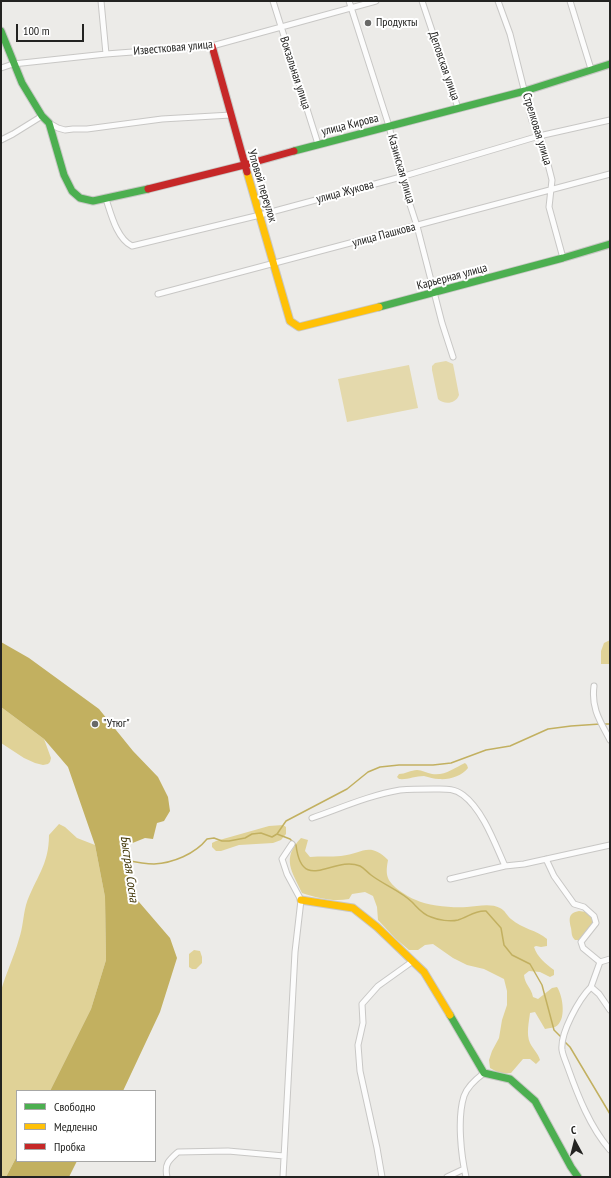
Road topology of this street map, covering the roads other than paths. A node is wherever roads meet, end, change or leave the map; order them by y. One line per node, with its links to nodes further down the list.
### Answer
1 (101, 1): 12 (street)
2 (273, 1): 9 (street, Вокзальная улица)
3 (349, 1): 8 (street, Казинская улица)
4 (376, 1): 8 (street, Известковая улица)
5 (422, 1): 18 (street, Деповская улица)
6 (498, 1): 17 (street, Стрелковая улица)
7 (570, 1): 16 (street)
8 (351, 7): 9 (street, Известковая улица); 23 (street, Казинская улица)
9 (281, 27): 11 (street, Известковая улица); 26 (street, Вокзальная улица)
10 (1, 32): 13 (street)
11 (212, 46): 12 (street, Известковая улица); 20 (street, Угловой переулок)
12 (106, 54): 13 (street, Известковая улица)
13 (13, 64): 15 (street, Известковая улица); 19 (street)
14 (610, 64): 16 (street, улица Кирова)
15 (1, 68)
16 (591, 69): 17 (street, улица Кирова)
17 (525, 91): 18 (street, улица Кирова); 24 (street, Стрелковая улица)
18 (458, 108): 23 (street, улица Кирова)
19 (42, 116): 22 (street); 25 (street)
20 (230, 116): 22 (street); 27 (street, Угловой переулок)
21 (610, 120): 24 (street, улица Жукова)
22 (49, 123): 31 (street, улица Кирова)
23 (389, 126): 26 (street, улица Кирова); 29 (street, Казинская улица)
24 (539, 136): 29 (street, улица Жукова); 30 (street, Стрелковая улица)
25 (1, 140)
26 (318, 144): 27 (street, улица Кирова)
27 (244, 165): 31 (street, улица Кирова); 32 (street, Угловой переулок)
28 (610, 174): 30 (street, улица Пашкова)
29 (402, 177): 32 (street, улица Жукова); 33 (street, Казинская улица)
30 (550, 190): 33 (street, улица Пашкова); 35 (street, Стрелковая улица)
31 (106, 199): 32 (street, улица Жукова)
32 (260, 215): 36 (street, Угловой переулок)
33 (417, 226): 36 (street, улица Пашкова); 37 (street, Казинская улица)
34 (610, 244): 35 (street, Карьерная улица)
35 (563, 258): 37 (street, Карьерная улица)
36 (274, 264): 38 (street, улица Пашкова); 39 (street, Угловой переулок)
37 (434, 293): 39 (street, Карьерная улица); 40 (street, Казинская улица)
38 (158, 294)
39 (299, 327)
40 (453, 357)
41 (594, 686): 42 (street)
42 (610, 740)
43 (312, 818): 47 (street)
44 (292, 844): 49 (street)
45 (610, 845): 46 (street)
46 (546, 859): 47 (street); 52 (street)
47 (505, 866): 48 (street)
48 (450, 879)
49 (301, 900): 51 (street); 57 (street)
50 (610, 959): 52 (street)
51 (413, 961): 55 (street); 61 (street)
52 (600, 962): 53 (street)
53 (591, 986): 54 (street); 56 (street)
54 (610, 1010)
55 (484, 1073): 58 (street); 64 (street)
56 (610, 1150)
57 (284, 1156): 59 (street); 60 (street)
58 (464, 1169): 62 (street); 63 (street)
59 (167, 1177)
60 (283, 1177)
61 (382, 1177)
62 (447, 1177)
63 (466, 1177)
64 (578, 1177)

